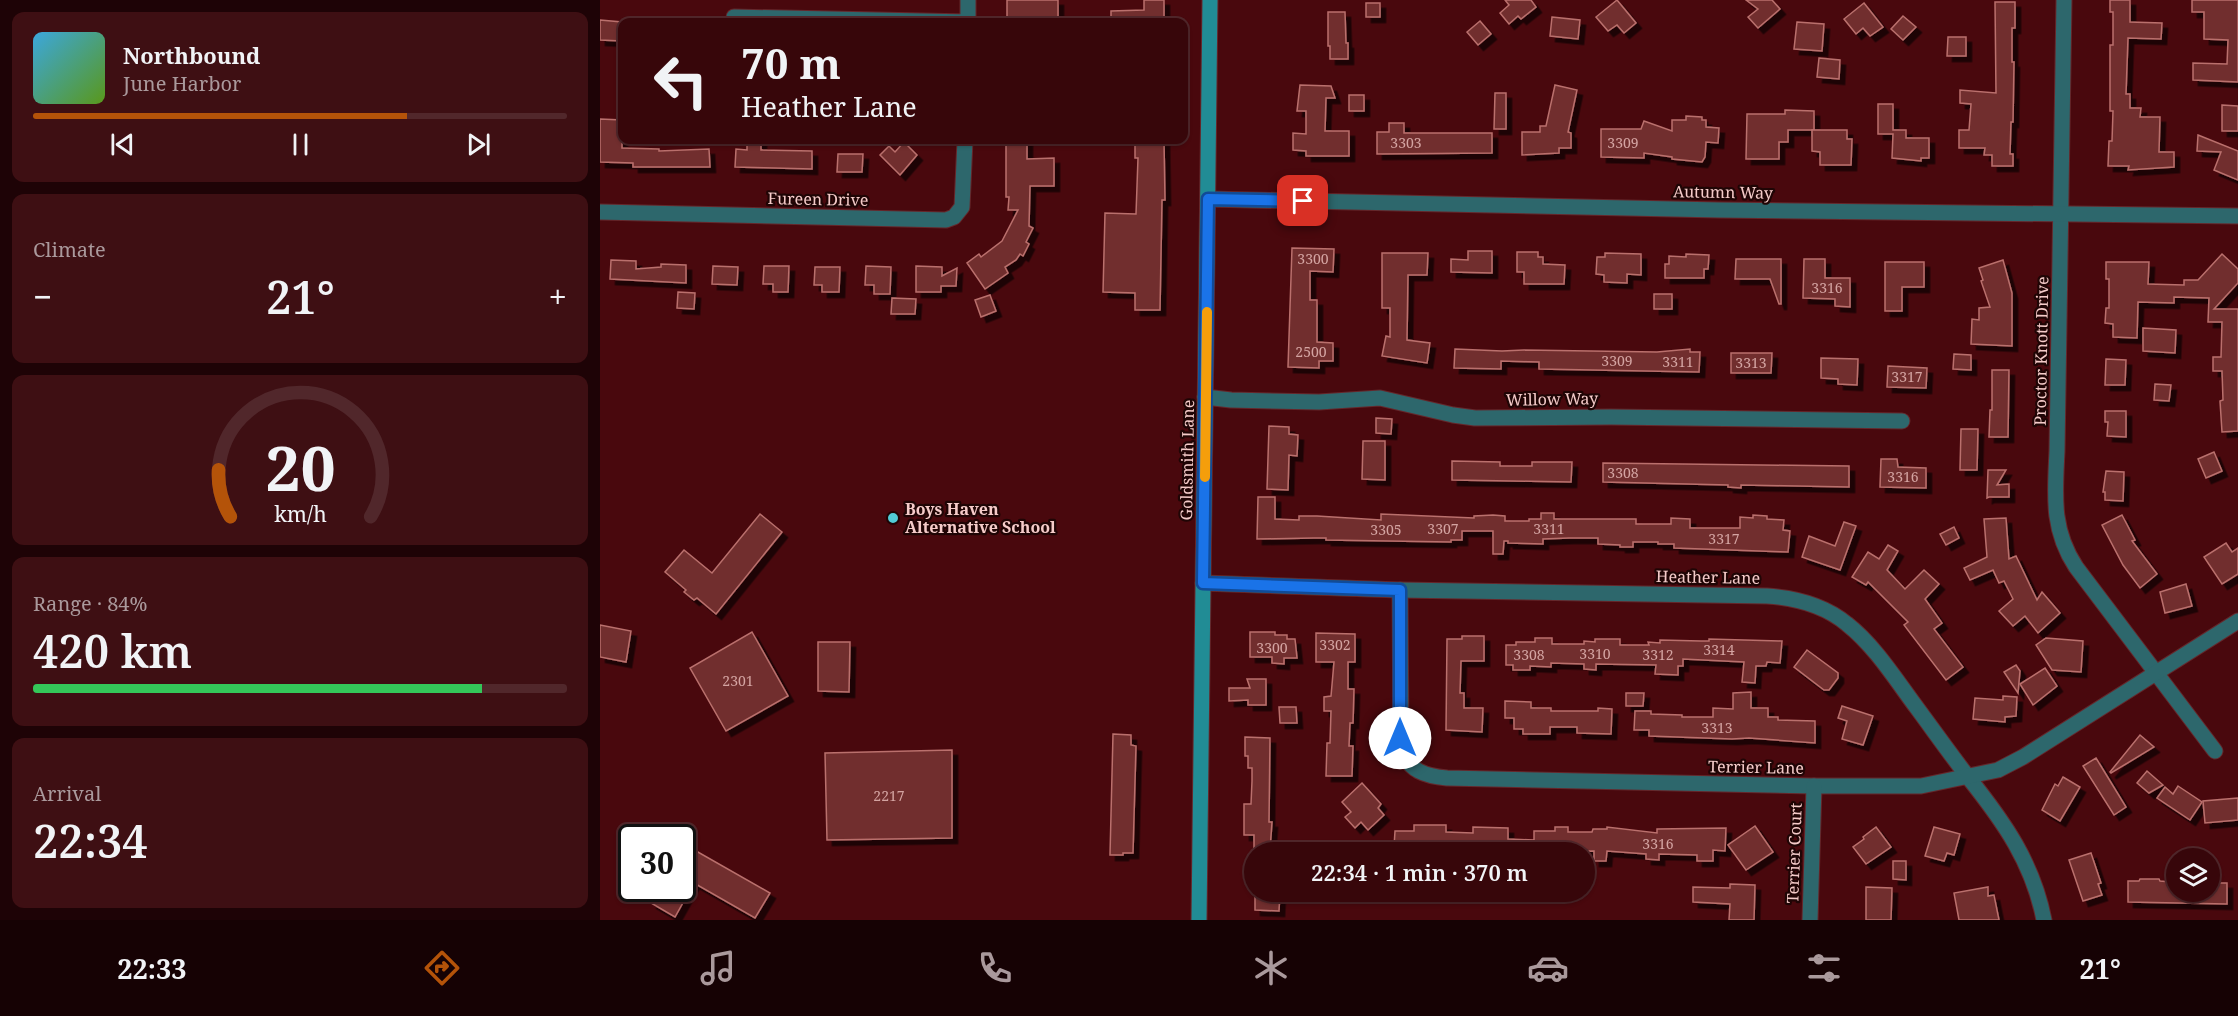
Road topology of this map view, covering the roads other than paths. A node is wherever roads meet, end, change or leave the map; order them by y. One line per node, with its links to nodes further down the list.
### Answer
1 (968, 0): 6 (street)
2 (1210, 0): 8 (street, Goldsmith Lane)
3 (2064, 0): 10 (street, Proctor Knott Drive)
4 (734, 17): 5 (street)
5 (781, 18)
6 (968, 18)
7 (965, 144): 9 (street, Fureen Drive)
8 (1208, 199): 10 (street, Autumn Way); 12 (street, Goldsmith Lane)
9 (600, 212)
10 (2060, 213): 11 (street, Autumn Way); 17 (street, Proctor Knott Drive)
11 (2238, 216)
12 (1205, 398): 13 (street, Willow Way); 14 (street, Goldsmith Lane)
13 (1902, 421)
14 (1203, 583): 15 (street, Heather Lane); 21 (street, Goldsmith Lane)
15 (1400, 590): 19 (street, Heather Lane); 20 (street, Terrier Lane)
16 (2238, 621): 17 (street, Terrier Lane)
17 (2156, 672): 18 (street, Proctor Knott Drive); 19 (street, Terrier Lane)
18 (2215, 751)
19 (1969, 778): 20 (street, Terrier Lane); 23 (street, Heather Lane)
20 (1814, 786): 22 (street, Terrier Court)
21 (1199, 920)
22 (1810, 920)
23 (2044, 920)

